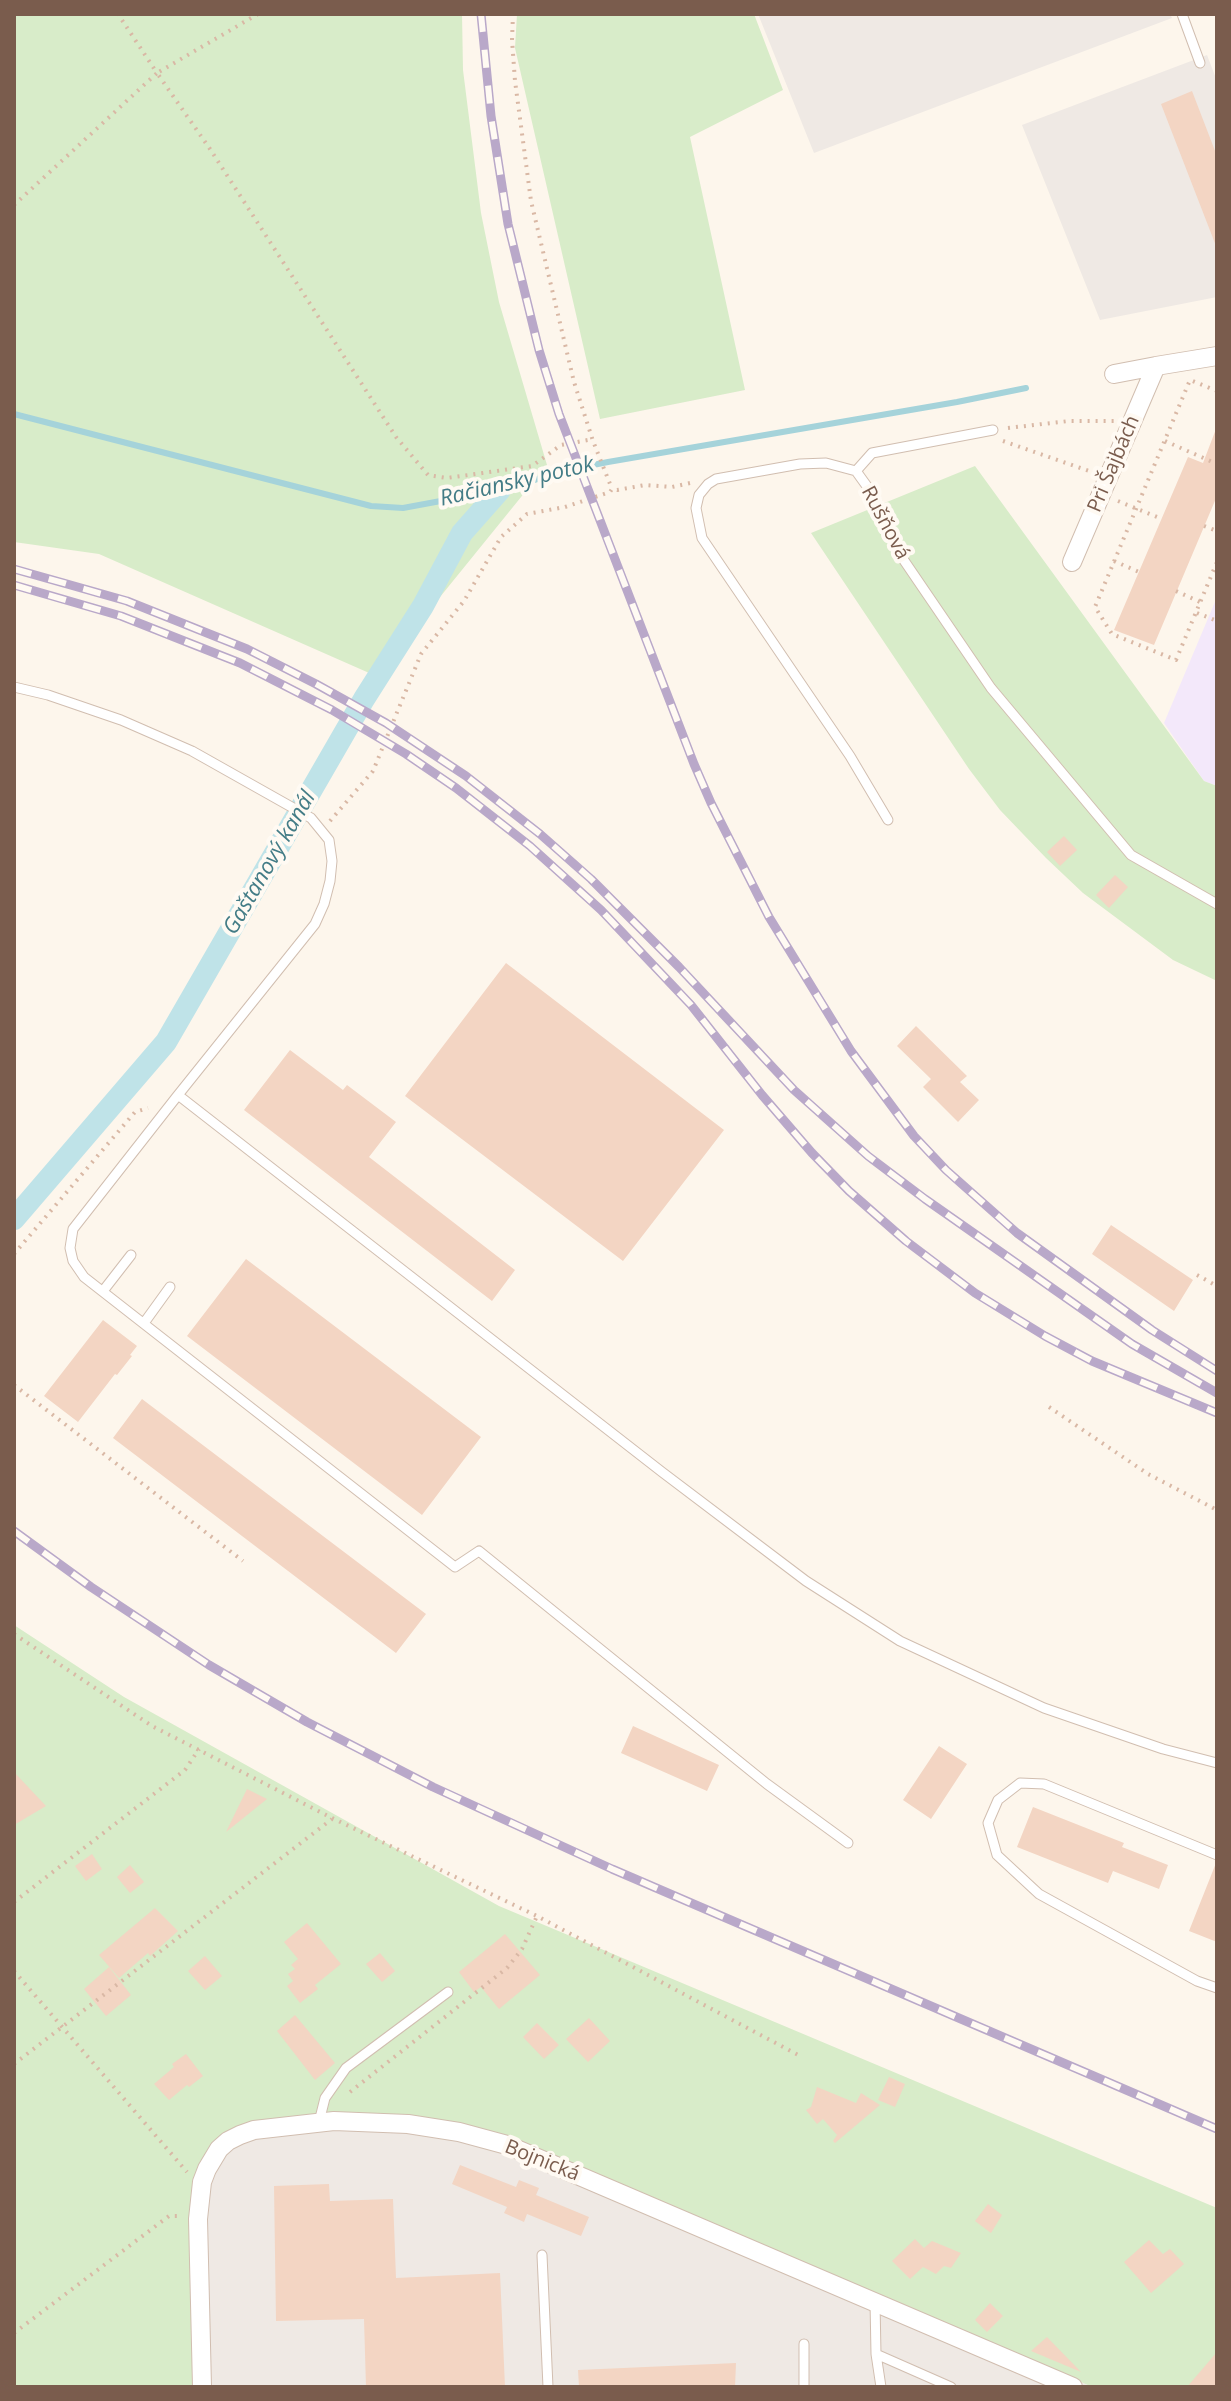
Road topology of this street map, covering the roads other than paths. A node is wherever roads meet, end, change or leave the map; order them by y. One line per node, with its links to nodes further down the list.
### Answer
1 (1182, 14): 2 (lane)
2 (1200, 63)
3 (1217, 356): 4 (street)
4 (1156, 366): 5 (street); 8 (street, Pri Šajbách)
5 (1114, 374)
6 (993, 430): 7 (lane)
7 (856, 471): 10 (lane, Rušňová); 11 (lane, Rušňová)
8 (1072, 562)
9 (14, 687): 12 (lane)
10 (888, 820)
11 (1217, 904)
12 (176, 1098): 15 (lane); 17 (lane)
13 (131, 1255): 15 (lane)
14 (170, 1287): 16 (lane)
15 (103, 1291): 16 (lane)
16 (144, 1323): 18 (lane)
17 (1217, 1763)
18 (848, 1843)
19 (1217, 1855): 20 (lane)
20 (1217, 1988)
21 (448, 1992): 22 (lane)
22 (319, 2122): 24 (street, Bojnická); 27 (street, Bojnická)
23 (542, 2255): 28 (lane)
24 (875, 2302): 26 (lane); 32 (street, Bojnická)
25 (804, 2344): 29 (lane)
26 (876, 2354): 30 (lane); 31 (lane)
27 (202, 2387)
28 (548, 2387)
29 (804, 2387)
30 (881, 2387)
31 (951, 2387)
32 (1073, 2387)

